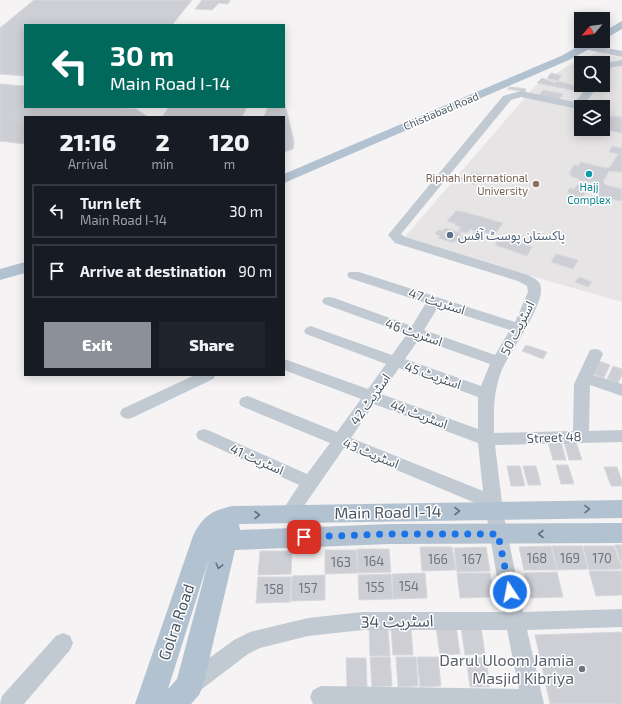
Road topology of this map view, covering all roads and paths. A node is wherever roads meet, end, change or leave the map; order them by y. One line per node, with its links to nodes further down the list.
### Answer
1 (622, 24): 2 (main road)
2 (610, 32)
3 (584, 48): 9 (main road, Chistiabad Road)
4 (604, 48): 5 (street)
5 (622, 54)
6 (622, 63): 7 (street)
7 (610, 65)
8 (589, 92): 15 (street, اسٹریٹ 50)
9 (285, 179)
10 (24, 267): 12 (main road)
11 (354, 274): 13 (street, اسٹریٹ 47)
12 (0, 275)
13 (434, 301): 15 (street, اسٹریٹ 47); 17 (street, اسٹریٹ 42)
14 (329, 302): 17 (street, اسٹریٹ 46)
15 (519, 328): 20 (street, اسٹریٹ 50)
16 (311, 332): 19 (street, اسٹریٹ 45)
17 (416, 332): 19 (street, اسٹریٹ 42); 20 (street, اسٹریٹ 46)
18 (595, 354): 23 (street)
19 (395, 362): 25 (street, اسٹریٹ 45); 26 (street, اسٹریٹ 42)
20 (499, 362): 25 (street, اسٹریٹ 50)
21 (285, 364): 26 (street, اسٹریٹ 44)
22 (206, 376): 28 (street)
23 (584, 378): 24 (street); 30 (street)
24 (622, 390)
25 (486, 394): 32 (street, اسٹریٹ 50)
26 (371, 397): 32 (street, اسٹریٹ 44); 33 (street, اسٹریٹ 42)
27 (247, 402): 33 (street, اسٹریٹ 43)
28 (128, 414)
29 (204, 435): 34 (street, اسٹریٹ 41)
30 (581, 436): 31 (street, Street 48); 32 (street, Street 48)
31 (622, 436)
32 (486, 439): 35 (street, اسٹریٹ 50)
33 (341, 440): 34 (street, اسٹریٹ 42); 35 (street, اسٹریٹ 43)
34 (311, 483): 37 (street, اسٹریٹ 42)
35 (494, 507): 36 (main road, Main Road I-14, one-way to 36); 37 (main road, Main Road I-14, one-way to 35); 39 (street, اسٹریٹ 50)
36 (622, 508)
37 (288, 514): 40 (main road, Main Road I-14, one-way to 37)
38 (622, 533): 39 (main road, Main Road I-14, one-way to 39)
39 (498, 534): 40 (main road, Main Road I-14); 42 (street, اسٹریٹ 50)
40 (214, 540): 44 (main road, one-way to 44); 48 (main road, Golra Road)
41 (622, 618): 42 (street, اسٹریٹ 34)
42 (516, 621): 44 (street, اسٹریٹ 34); 46 (street, اسٹریٹ 50)
43 (63, 643): 47 (street)
44 (190, 686): 49 (main road)
45 (321, 697): 46 (street)
46 (533, 702)
47 (10, 704)
48 (149, 704)
49 (172, 704)

